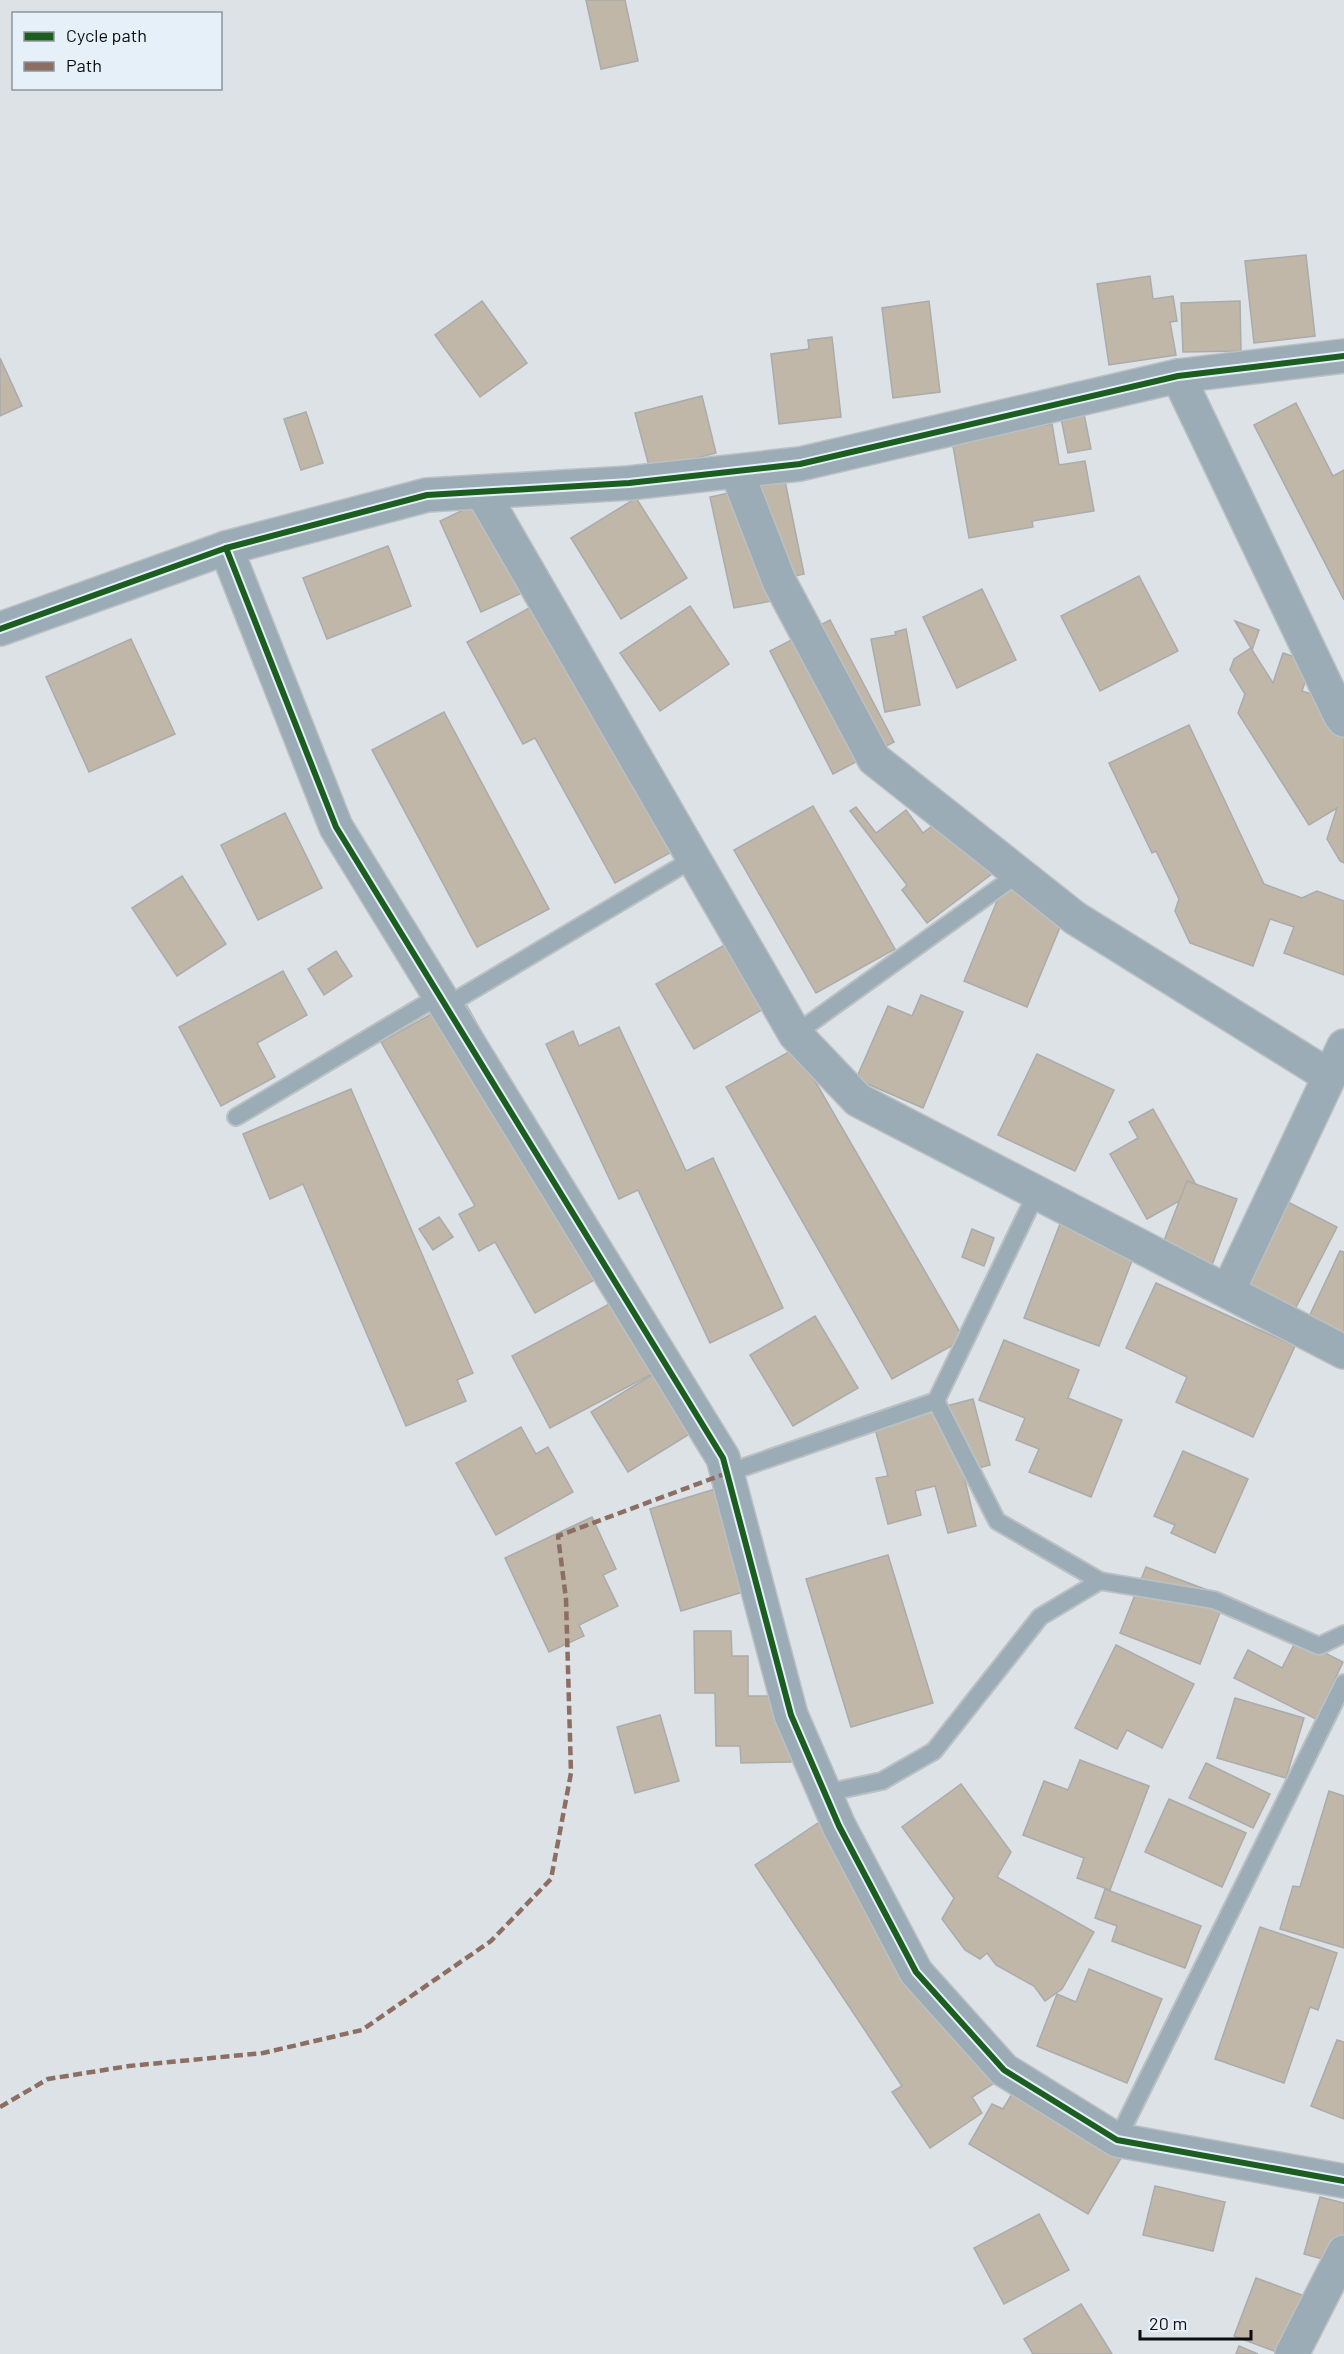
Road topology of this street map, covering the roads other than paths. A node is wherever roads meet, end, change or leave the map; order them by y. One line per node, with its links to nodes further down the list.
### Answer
1 (1344, 356): 2 (street)
2 (1178, 376): 3 (street); 7 (street)
3 (737, 471): 4 (street); 9 (street)
4 (482, 492): 5 (street); 8 (street)
5 (226, 548): 6 (street); 10 (street)
6 (0, 629)
7 (1344, 720)
8 (693, 859): 10 (lane); 11 (street)
9 (1018, 874): 11 (lane); 13 (street)
10 (442, 1001): 14 (lane); 19 (street)
11 (795, 1034): 15 (street)
12 (1344, 1046): 13 (street)
13 (1329, 1076): 16 (street)
14 (236, 1118)
15 (1036, 1192): 16 (street); 18 (lane)
16 (1228, 1291): 17 (street)
17 (1344, 1352)
18 (936, 1401): 19 (lane); 20 (lane)
19 (727, 1473): 23 (street)
20 (1100, 1581): 21 (lane); 23 (lane)
21 (1344, 1634)
22 (1344, 1683): 24 (lane)
23 (825, 1794): 24 (street)
24 (1117, 2140): 25 (street)
25 (1344, 2181)
26 (1344, 2252): 27 (street)
27 (1292, 2354)

